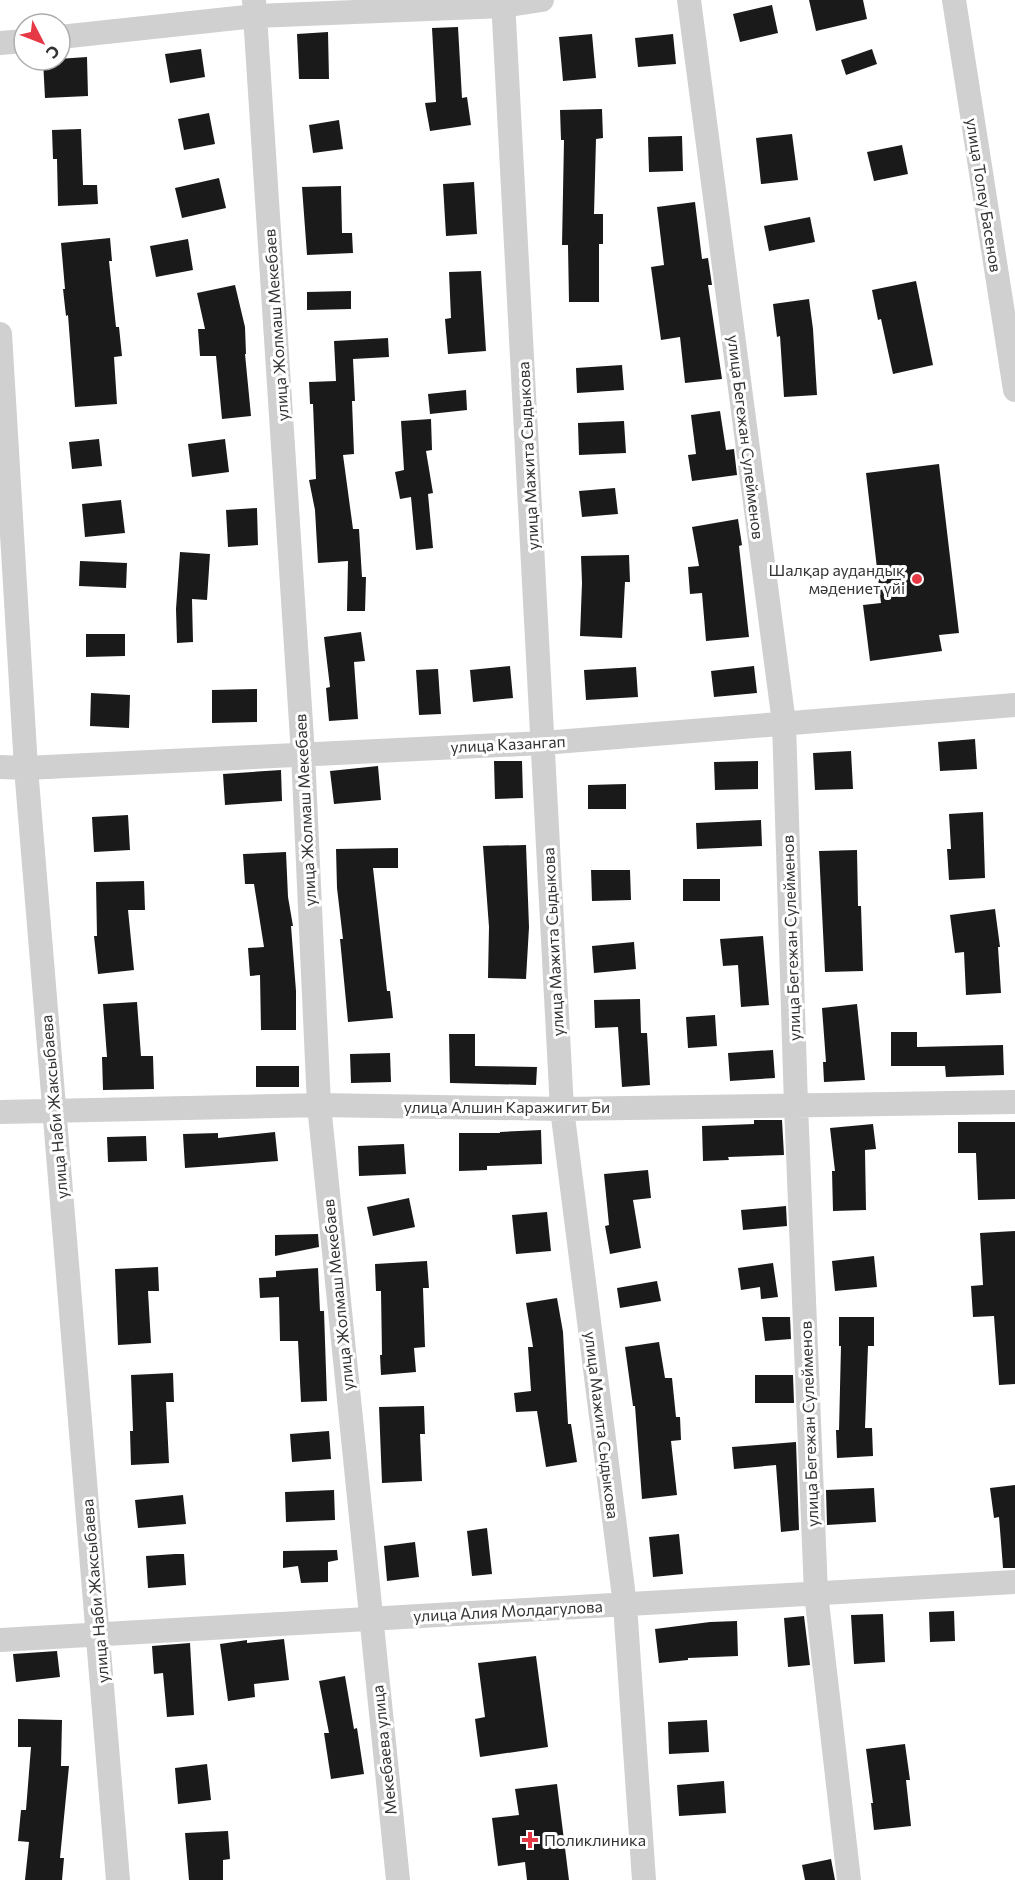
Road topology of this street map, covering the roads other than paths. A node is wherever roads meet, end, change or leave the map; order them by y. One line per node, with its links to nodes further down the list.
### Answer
1 (542, 0): 4 (street)
2 (689, 0): 10 (street, улица Бегежан Сулейменов)
3 (954, 0): 8 (street, улица Толеу Басенов)
4 (503, 3): 5 (street); 11 (street, улица Мажита Сыдыкова)
5 (255, 8): 6 (street); 12 (street, улица Жолмаш Мекебаев)
6 (72, 35)
7 (0, 334): 14 (street, улица Наби Жаксыбаева)
8 (1015, 390)
9 (1015, 705): 10 (street, улица Казангап)
10 (784, 723): 11 (street, улица Казангап); 16 (street, улица Бегежан Сулейменов)
11 (543, 743): 12 (street, улица Казангап); 18 (street, улица Мажита Сыдыкова)
12 (303, 754): 14 (street, улица Казангап); 17 (street, улица Жолмаш Мекебаев)
13 (0, 767): 14 (street, улица Казангап)
14 (26, 768): 19 (street, улица Наби Жаксыбаева)
15 (1015, 1102): 16 (street, улица Алшин Каражигит Би)
16 (796, 1105): 18 (street, улица Алшин Каражигит Би); 22 (street, улица Бегежан Сулейменов)
17 (320, 1106): 18 (street, улица Алшин Каражигит Би); 19 (street, улица Алшин Каражигит Би); 24 (street, улица Жолмаш Мекебаев)
18 (562, 1109): 23 (street, улица Мажита Сыдыкова)
19 (55, 1111): 20 (street, улица Алшин Каражигит Би); 25 (street, улица Наби Жаксыбаева)
20 (0, 1112)
21 (1015, 1582): 22 (street, улица Алия Молдагулова)
22 (816, 1593): 23 (street, улица Алия Молдагулова); 30 (street, улица Бегежан Сулейменов)
23 (625, 1605): 24 (street, улица Алия Молдагулова); 29 (street, улица Мажита Сыдыкова)
24 (370, 1619): 25 (street, улица Алия Молдагулова); 28 (street, Мекебаева улица)
25 (99, 1635): 26 (street, улица Алия Молдагулова); 27 (street, улица Наби Жаксыбаева)
26 (0, 1640)
27 (118, 1880)
28 (398, 1880)
29 (644, 1880)
30 (849, 1880)

